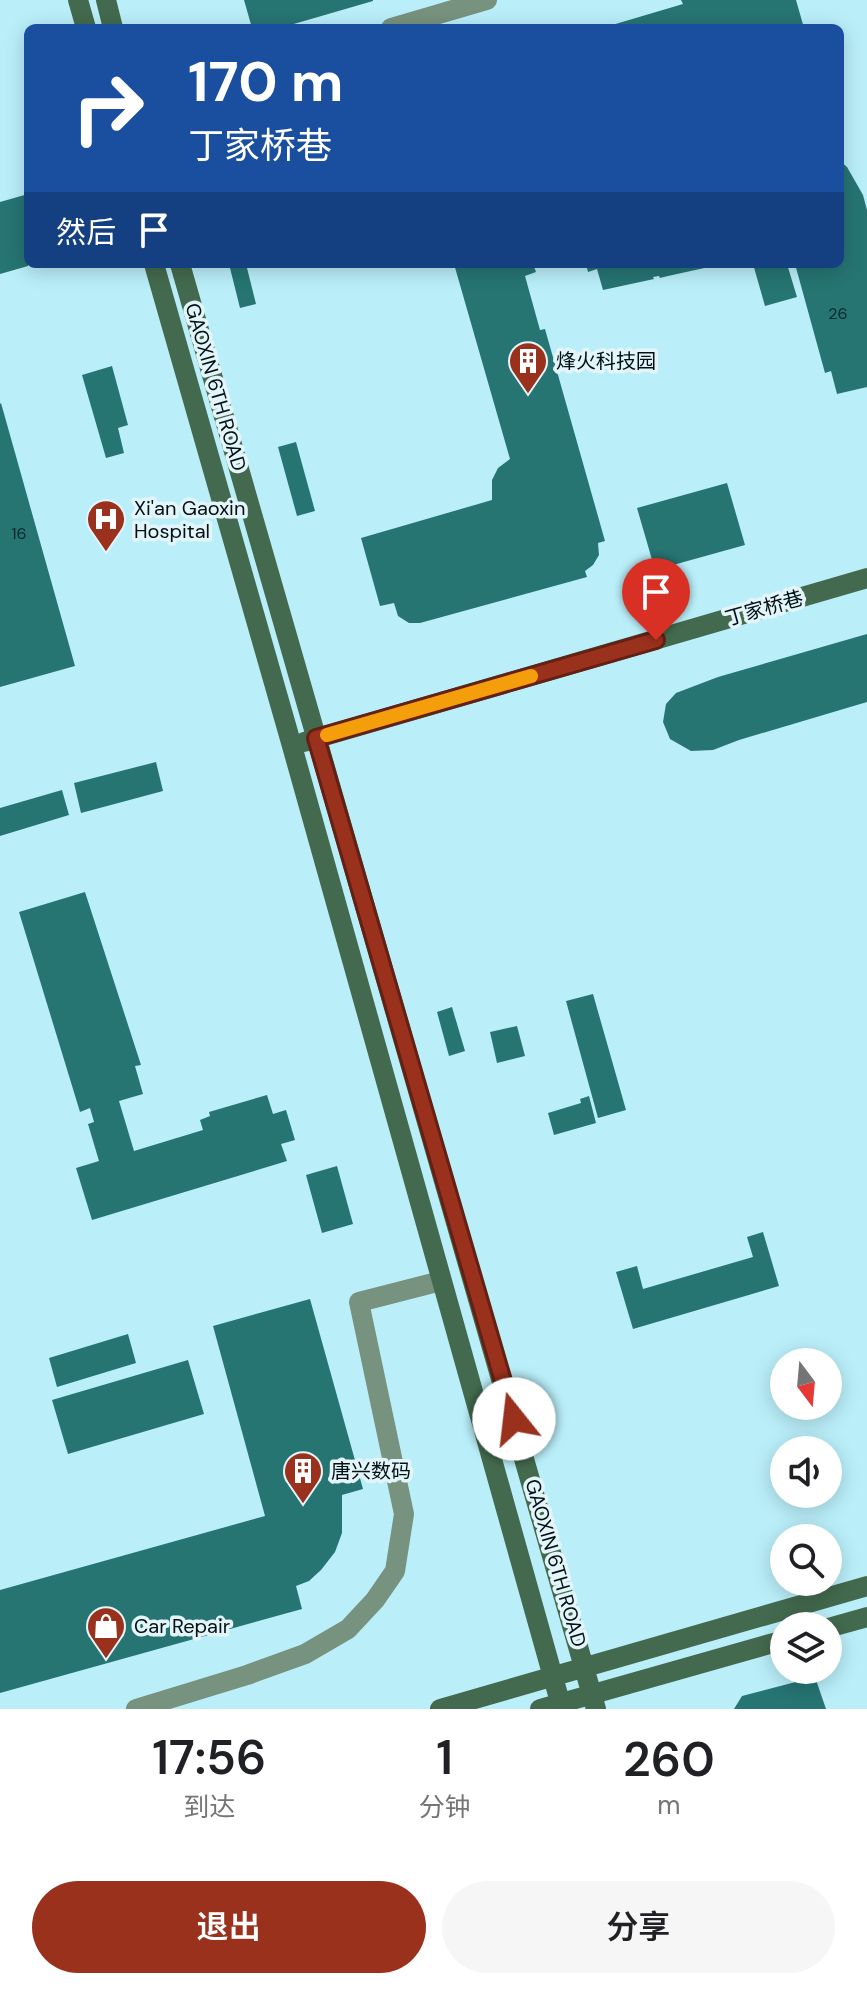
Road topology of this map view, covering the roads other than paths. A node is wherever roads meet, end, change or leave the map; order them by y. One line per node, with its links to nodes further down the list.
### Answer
1 (78, 0): 4 (street)
2 (106, 0): 5 (street)
3 (487, 0): 6 (street)
4 (85, 24)
5 (112, 24)
6 (405, 24)
7 (155, 268): 11 (street, GAOXIN 6TH ROAD)
8 (181, 268): 10 (street, GAOXIN 6TH ROAD)
9 (867, 578): 10 (street, 丁家桥巷)
10 (316, 738): 11 (street, 丁家桥巷); 17 (street, GAOXIN 6TH ROAD)
11 (292, 746): 12 (street, GAOXIN 6TH ROAD)
12 (441, 1281): 18 (street, GAOXIN 6TH ROAD); 21 (street)
13 (867, 1586): 17 (street)
14 (867, 1617): 15 (street)
15 (842, 1624)
16 (770, 1645): 19 (street)
17 (585, 1667): 18 (street); 19 (street, GAOXIN 6TH ROAD)
18 (553, 1676): 20 (street, GAOXIN 6TH ROAD); 22 (street)
19 (594, 1702): 20 (street)
20 (562, 1706): 23 (street)
21 (136, 1709)
22 (440, 1709)
23 (540, 1709)

